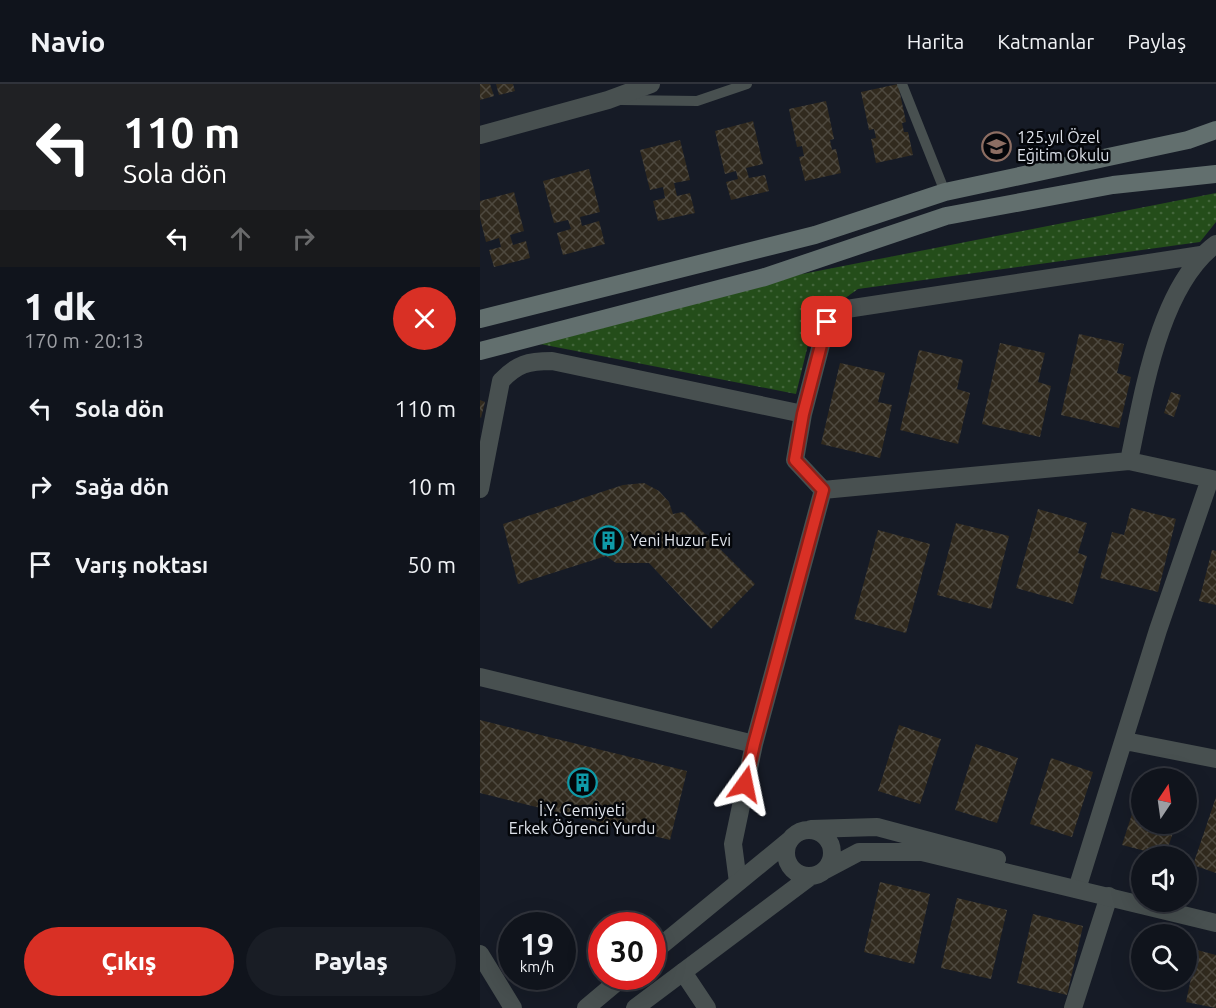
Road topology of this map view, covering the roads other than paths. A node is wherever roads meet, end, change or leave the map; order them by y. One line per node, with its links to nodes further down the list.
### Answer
1 (651, 84): 4 (street)
2 (747, 84): 4 (lane)
3 (902, 84): 8 (lane)
4 (608, 100): 6 (street)
5 (1216, 130): 8 (main road)
6 (480, 135)
7 (1216, 174): 12 (main road)
8 (945, 192): 11 (main road)
9 (1216, 244): 10 (street)
10 (1201, 255): 13 (street); 14 (street)
11 (480, 319)
12 (480, 351)
13 (803, 414): 16 (street); 17 (street)
14 (1129, 461): 15 (street); 17 (street)
15 (1213, 480): 19 (street)
16 (480, 489)
17 (823, 490): 20 (street)
18 (480, 678): 20 (street)
19 (1125, 741): 21 (street); 27 (street)
20 (754, 744): 25 (street)
21 (1216, 759)
22 (811, 830): 23 (street); 24 (street); 26 (street)
23 (791, 838): 24 (street); 25 (street)
24 (818, 873): 26 (street); 32 (street)
25 (738, 882): 30 (street)
26 (1048, 882): 27 (street)
27 (1077, 889): 28 (street)
28 (1109, 896): 29 (street); 38 (street)
29 (1216, 923)
30 (666, 941)
31 (480, 954): 34 (street)
32 (683, 972): 36 (street); 37 (street)
33 (607, 990): 35 (street)
34 (513, 1008)
35 (586, 1008)
36 (635, 1008)
37 (707, 1008)
38 (1073, 1008)

